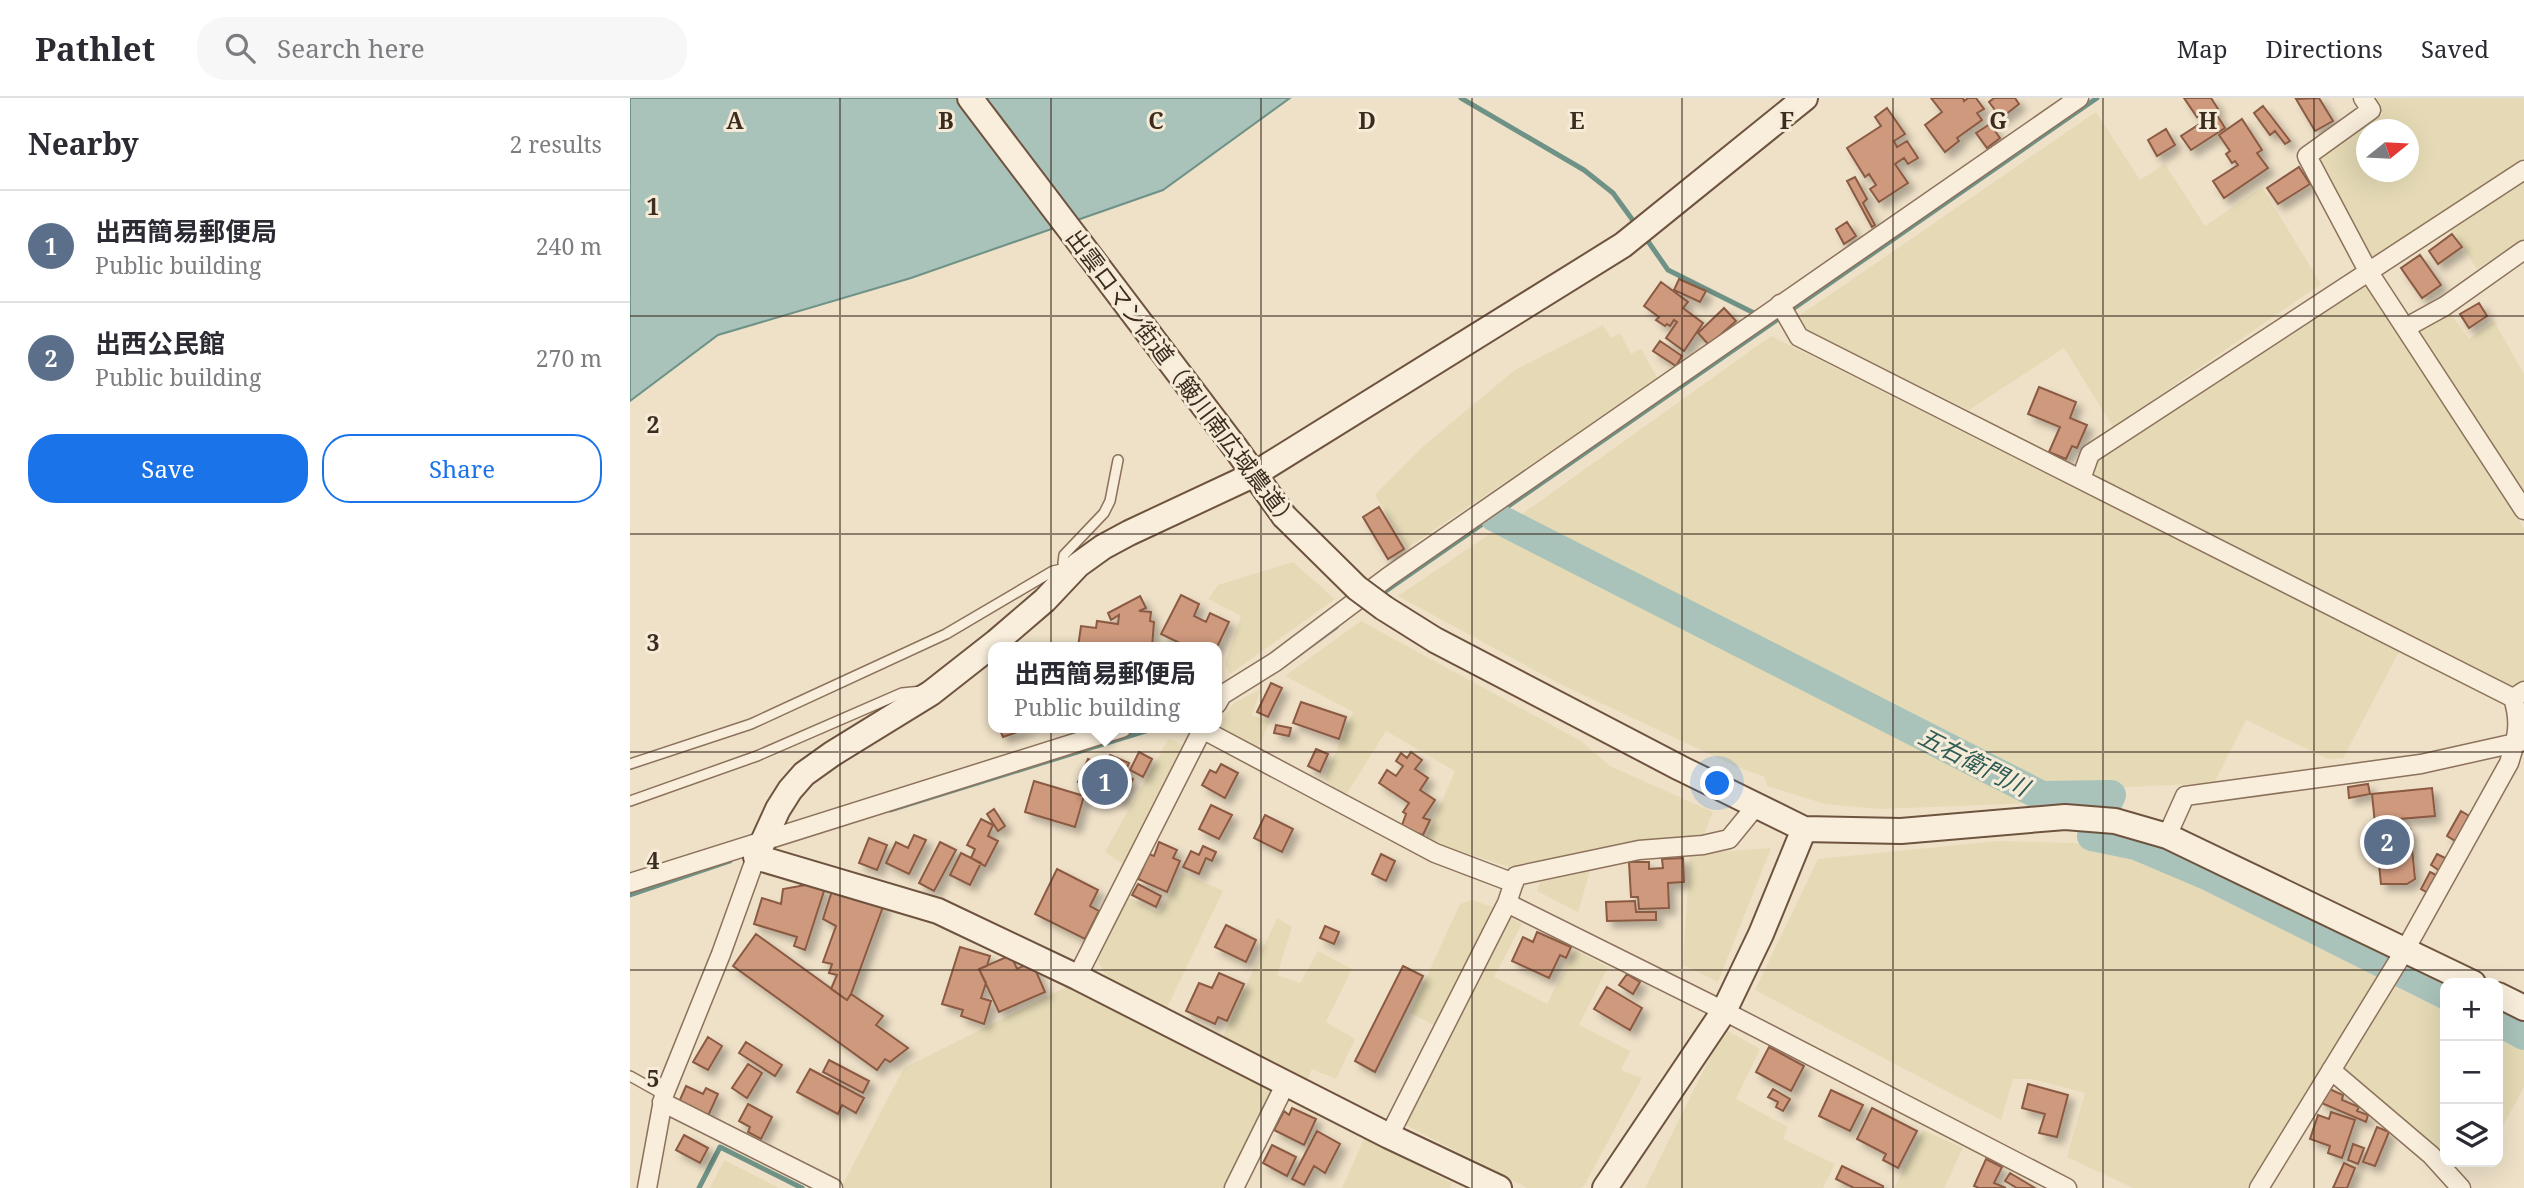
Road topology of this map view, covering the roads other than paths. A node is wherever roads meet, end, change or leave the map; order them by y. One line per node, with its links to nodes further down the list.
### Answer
1 (970, 98): 11 (street, 出雲ロマン街道（簸川南広域農道）)
2 (1805, 98): 11 (street)
3 (2079, 98): 8 (street)
4 (2363, 98): 7 (street)
5 (2524, 170): 7 (street)
6 (2524, 250): 9 (street)
7 (2368, 271): 9 (street); 12 (street)
8 (1780, 304): 12 (street); 19 (street)
9 (2405, 327): 13 (street)
10 (1118, 460): 14 (lane)
11 (1254, 475): 14 (street); 26 (street, 出雲ロマン街道（簸川南広域農道）, bridge)
12 (2081, 479): 18 (street)
13 (2524, 510)
14 (1074, 566): 15 (street); 24 (lane)
15 (994, 642)
16 (988, 647): 17 (street)
17 (931, 693): 25 (lane); 29 (street)
18 (2518, 695): 23 (street)
19 (1222, 697)
20 (1107, 733): 29 (street)
21 (1201, 733): 34 (street)
22 (1210, 733): 31 (street)
23 (2520, 741): 28 (street); 33 (street)
24 (630, 764)
25 (630, 801)
26 (1756, 806): 27 (street, 出雲ロマン街道（簸川南広域農道）); 31 (street)
27 (1804, 830): 28 (street, 出雲ロマン街道（簸川南広域農道）); 38 (street)
28 (2167, 836): 33 (street, 出雲ロマン街道（簸川南広域農道）)
29 (760, 848): 30 (street); 34 (street); 42 (street)
30 (630, 883)
31 (1514, 883): 32 (street)
32 (1507, 903): 38 (street); 43 (street)
33 (2405, 950): 35 (street, 出雲ロマン街道（簸川南広域農道）); 39 (street)
34 (1077, 977): 41 (street)
35 (2463, 978)
36 (2503, 998): 37 (street)
37 (2524, 1008)
38 (1724, 1011): 49 (street); 50 (street)
39 (2331, 1070): 51 (street); 52 (street)
40 (630, 1076): 42 (lane)
41 (1286, 1083): 43 (street); 47 (street)
42 (663, 1098): 45 (street); 46 (street)
43 (1389, 1136): 48 (street)
44 (630, 1186): 45 (street)
45 (647, 1188)
46 (833, 1188)
47 (1234, 1188)
48 (1499, 1188)
49 (1605, 1188)
50 (2067, 1188)
51 (2259, 1188)
52 (2461, 1188)

